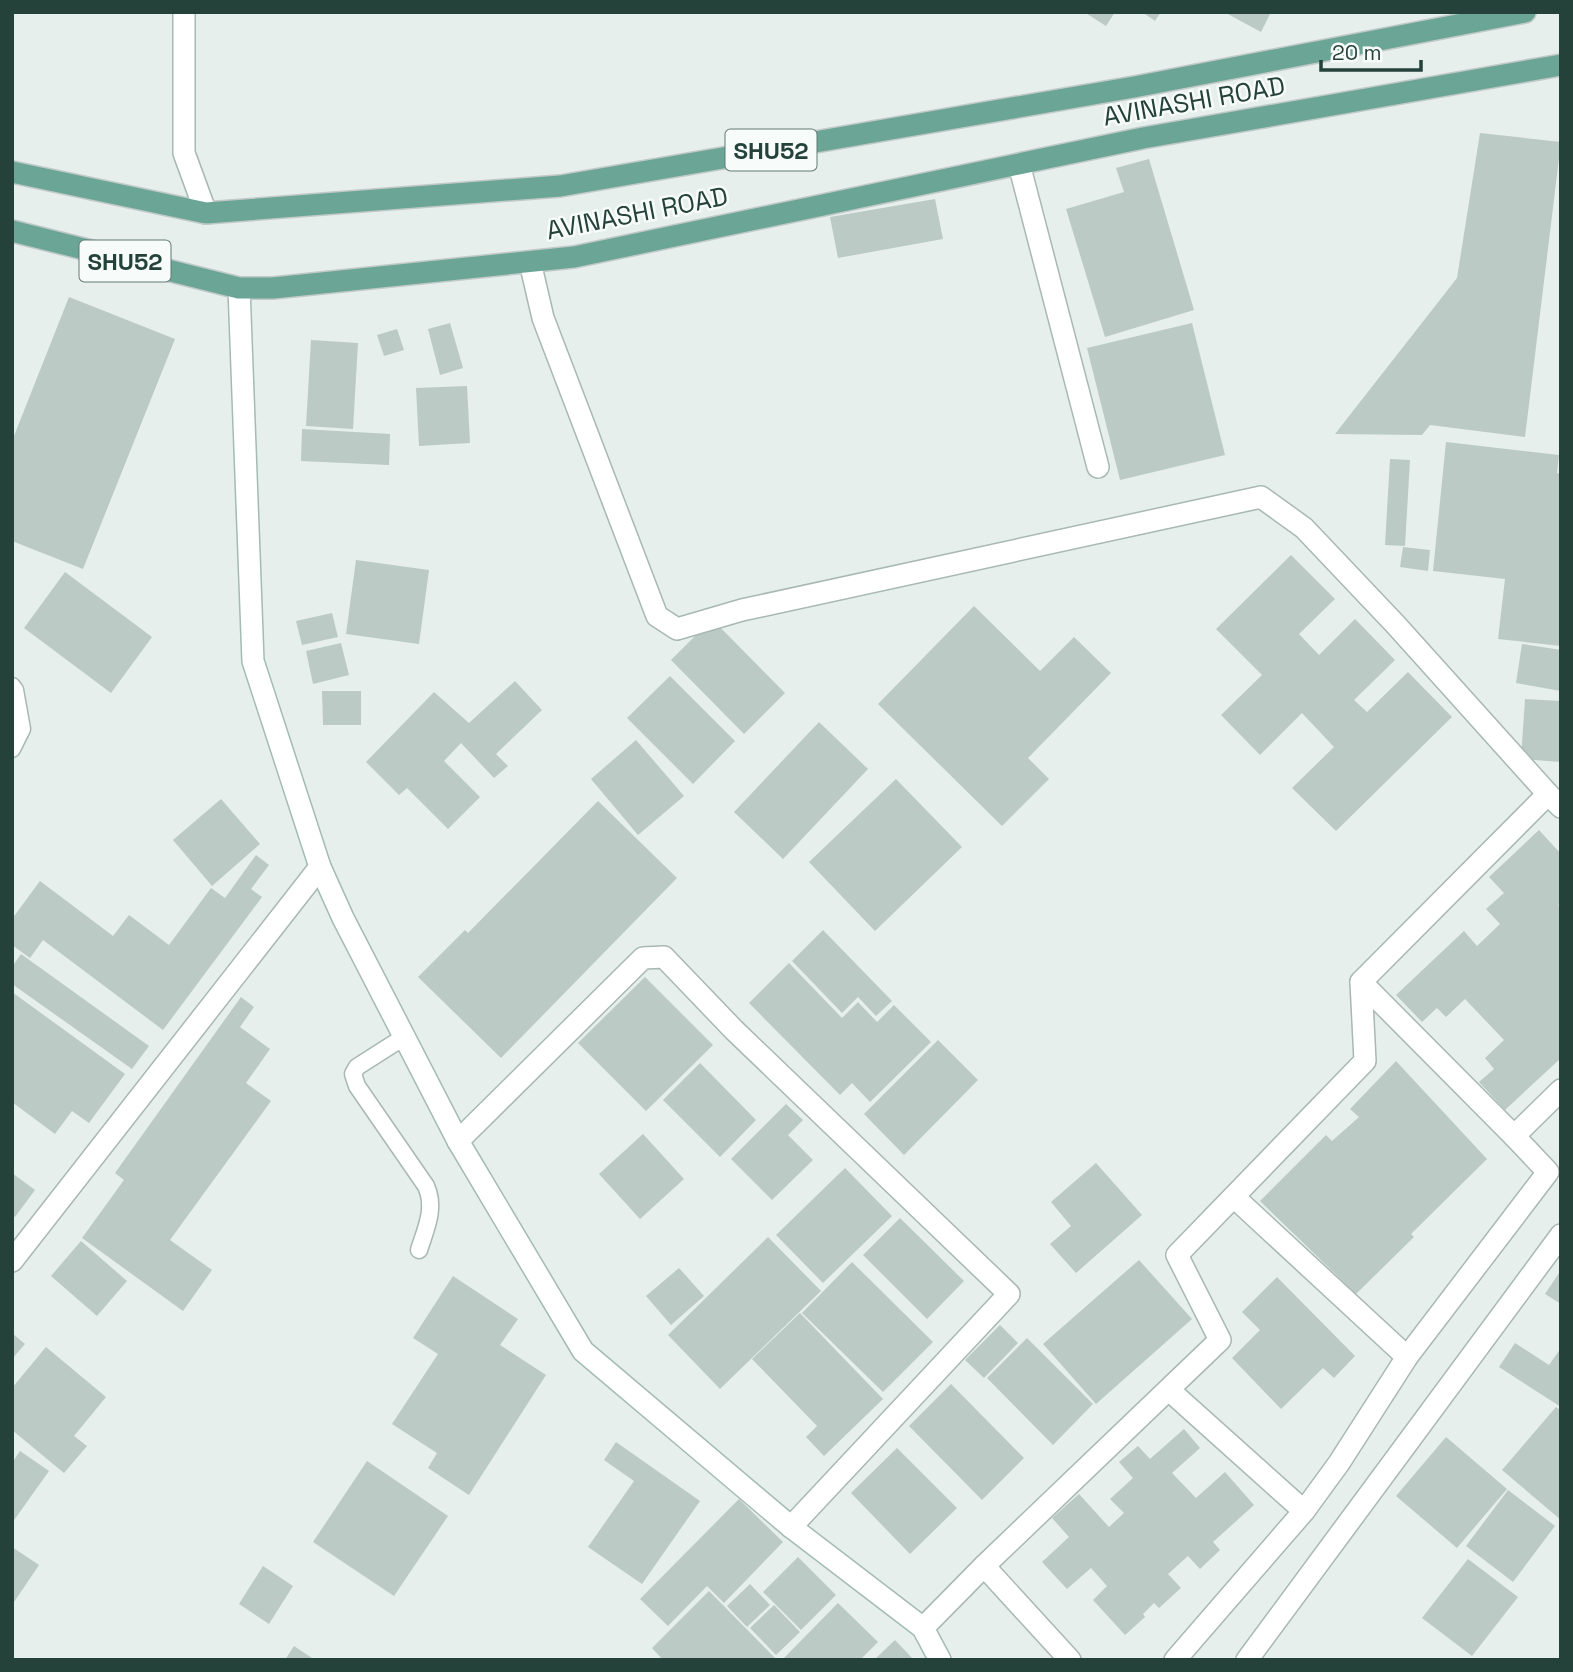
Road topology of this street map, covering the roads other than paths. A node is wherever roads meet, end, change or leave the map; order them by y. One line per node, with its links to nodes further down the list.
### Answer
1 (184, 12): 6 (street)
2 (1525, 12): 6 (main road, AVINASHI ROAD / SHU52)
3 (1561, 65): 4 (main road, AVINASHI ROAD / SHU52)
4 (1019, 164): 8 (main road, AVINASHI ROAD / SHU52); 10 (street)
5 (12, 172): 6 (main road, AVINASHI ROAD / SHU52)
6 (206, 213)
7 (14, 236): 9 (main road, AVINASHI ROAD / SHU52)
8 (530, 262): 9 (main road, AVINASHI ROAD / SHU52); 13 (street)
9 (239, 288): 14 (street)
10 (1098, 467)
11 (12, 687): 12 (lane)
12 (12, 749)
13 (1554, 801): 15 (street)
14 (320, 867): 16 (street); 23 (street)
15 (1361, 982): 18 (street); 20 (street)
16 (404, 1037): 19 (street); 22 (lane)
17 (1561, 1090): 18 (street)
18 (1514, 1136): 24 (street)
19 (458, 1141): 27 (street); 27 (street)
20 (1234, 1197): 24 (street); 25 (street)
21 (1561, 1235): 33 (street)
22 (419, 1250)
23 (12, 1261)
24 (1407, 1357): 26 (street)
25 (1169, 1390): 26 (street); 28 (street)
26 (1304, 1511): 32 (street)
27 (791, 1527): 29 (street)
28 (984, 1566): 29 (street); 31 (street)
29 (923, 1628): 30 (street)
30 (940, 1660)
31 (1070, 1660)
32 (1175, 1660)
33 (1247, 1660)

